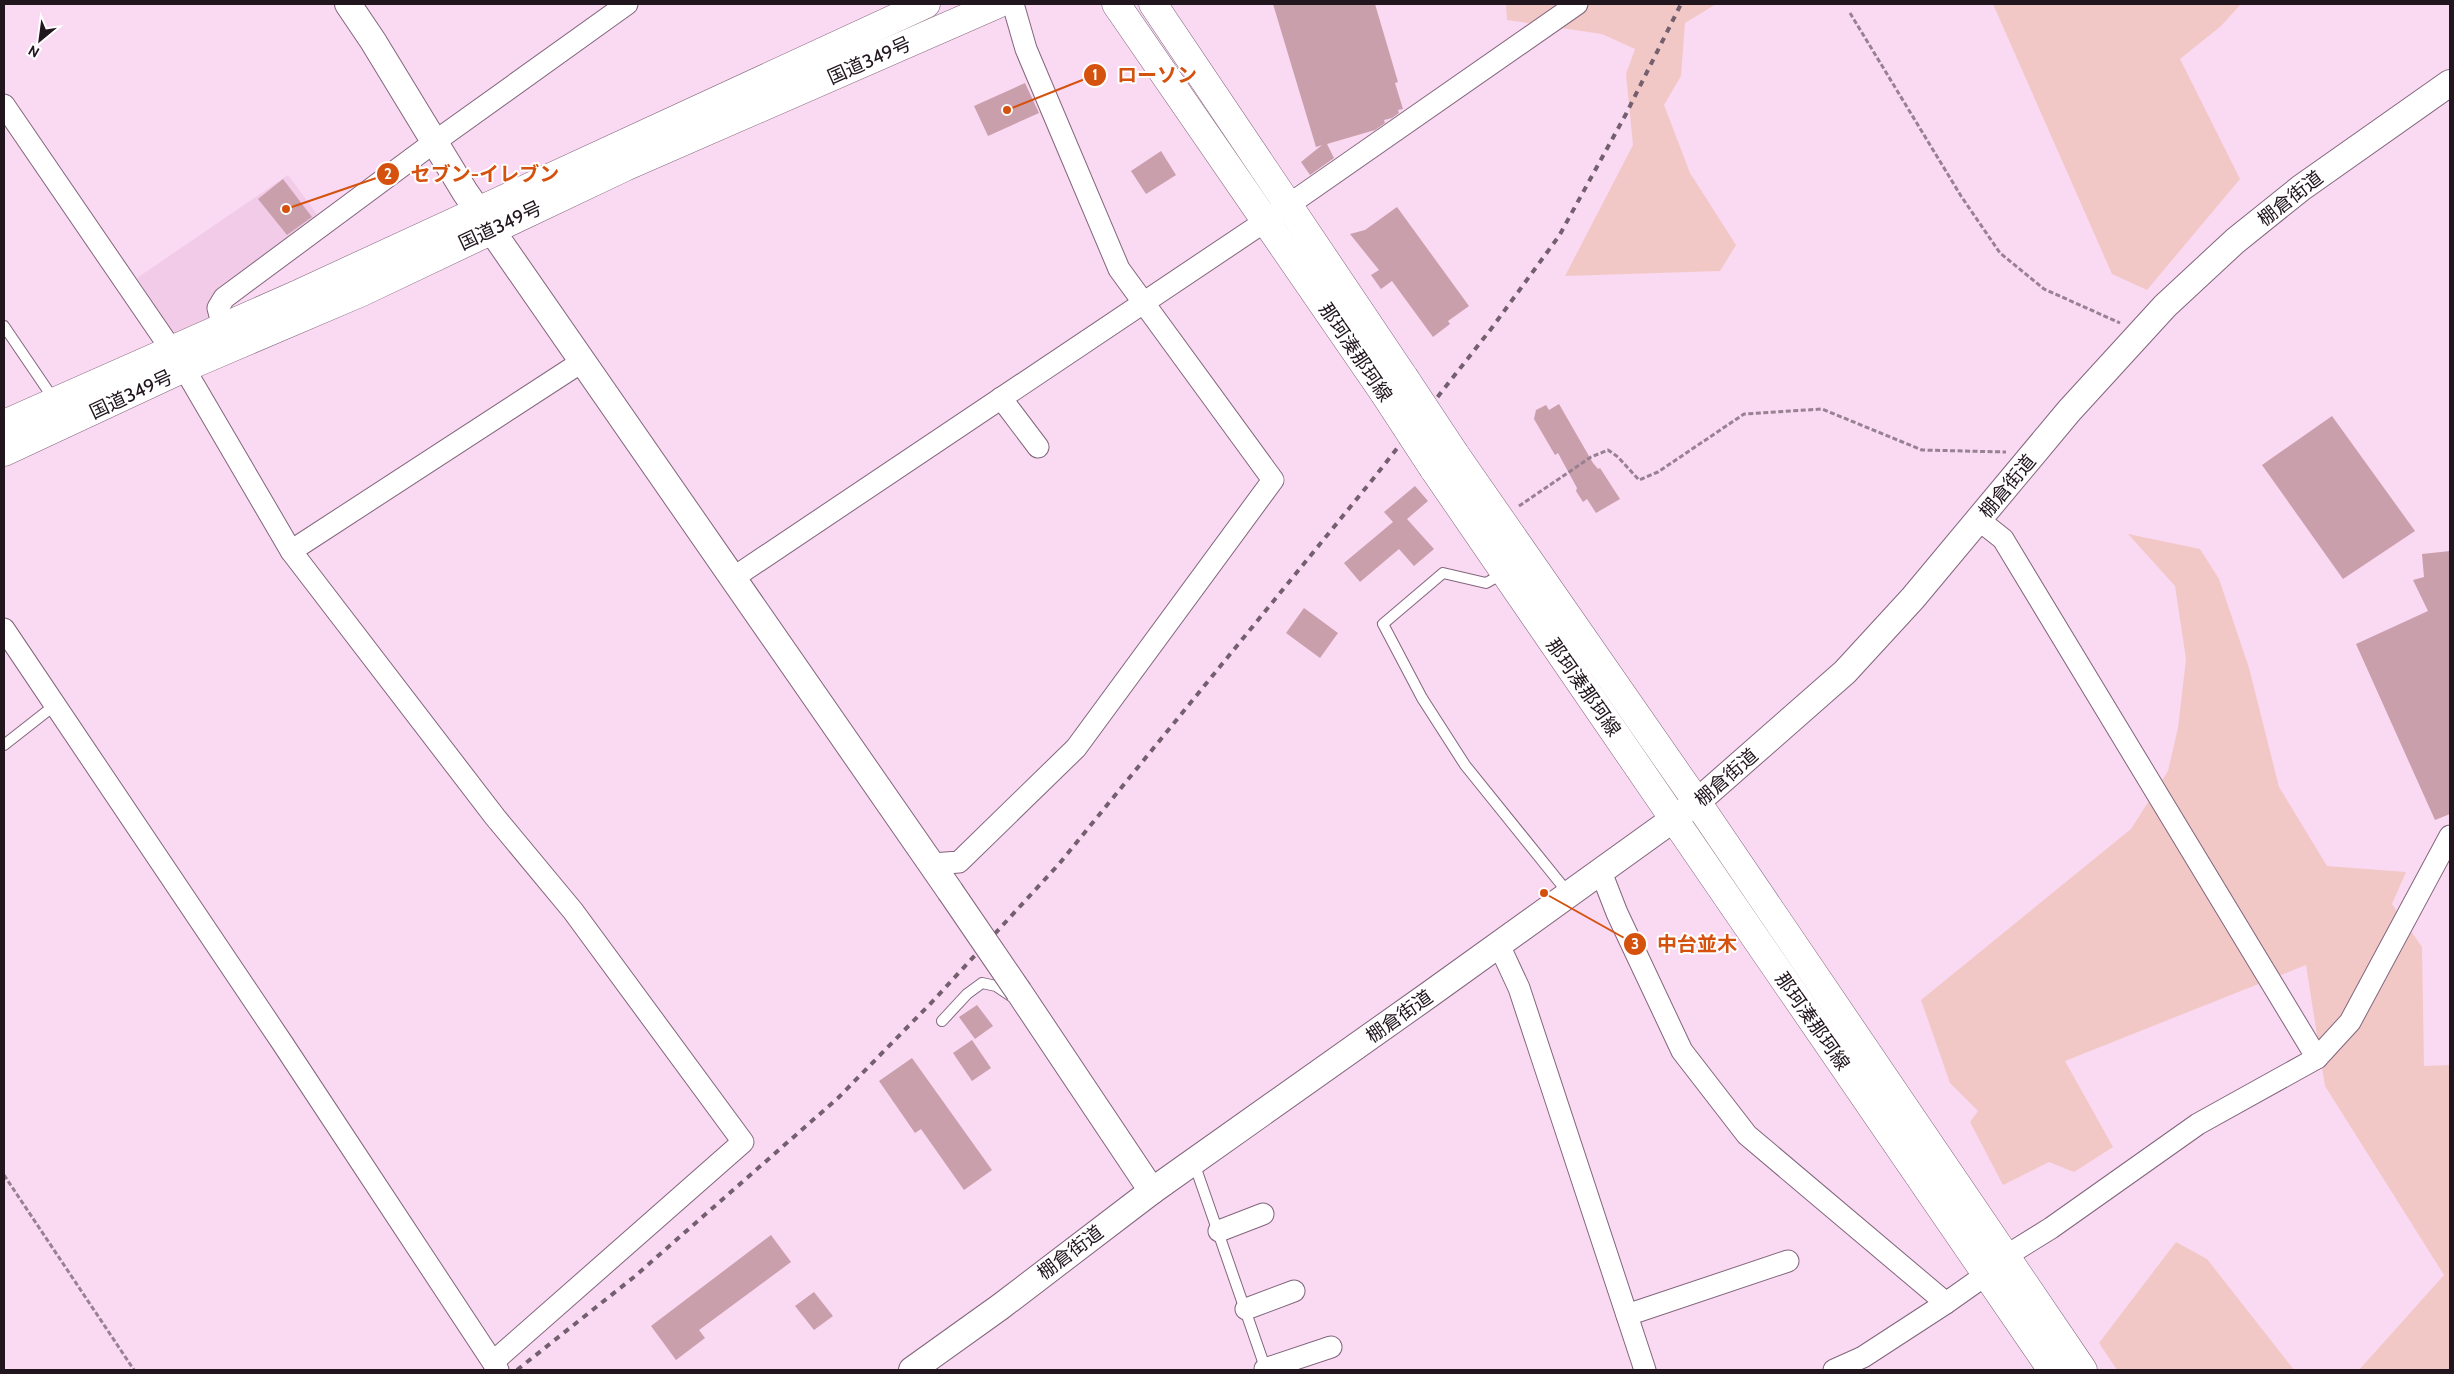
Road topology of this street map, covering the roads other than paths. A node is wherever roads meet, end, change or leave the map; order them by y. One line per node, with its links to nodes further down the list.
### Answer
1 (348, 4): 10 (street)
2 (367, 4): 10 (street)
3 (628, 4): 13 (street)
4 (926, 4): 15 (main road, 国道349号)
5 (998, 4): 15 (main road, 国道349号)
6 (1013, 4): 16 (street)
7 (1116, 4): 14 (main road, 那珂湊那珂線)
8 (1153, 4): 14 (main road, 那珂湊那珂線)
9 (1577, 4): 14 (street)
10 (373, 41): 13 (street)
11 (2450, 84): 27 (street, 棚倉街道)
12 (4, 105): 19 (street)
13 (433, 143): 15 (street); 18 (street)
14 (1277, 212): 16 (street); 26 (main road, 那珂湊那珂線, bridge)
15 (486, 220): 18 (main road, 国道349号); 19 (main road, 国道349号); 20 (street)
16 (1143, 302): 21 (street); 37 (street)
17 (4, 326): 22 (lane)
18 (223, 327): 19 (main road, 国道349号)
19 (178, 360): 22 (main road, 国道349号); 25 (main road, 国道349号); 28 (street)
20 (583, 361): 28 (street); 30 (street)
21 (1001, 398): 24 (street); 30 (street)
22 (55, 402): 23 (main road, 国道349号)
23 (4, 424)
24 (1038, 446)
25 (4, 452)
26 (1444, 461): 29 (main road, 那珂湊那珂線); 34 (main road, 那珂湊那珂線)
27 (1978, 520): 34 (street, 棚倉街道); 43 (street)
28 (292, 551): 55 (street)
29 (1505, 572): 35 (main road, 那珂湊那珂線); 39 (lane)
30 (733, 578): 37 (street)
31 (4, 628): 32 (street)
32 (55, 705): 33 (lane); 55 (street)
33 (4, 745)
34 (1697, 802): 35 (street, 棚倉街道); 49 (main road, 那珂湊那珂線)
35 (1674, 819): 38 (street, 棚倉街道); 49 (main road, 那珂湊那珂線)
36 (2450, 836): 43 (street)
37 (932, 864): 41 (street, bridge)
38 (1602, 872): 39 (street, 棚倉街道); 51 (street)
39 (1570, 894): 40 (street, 棚倉街道)
40 (1498, 945): 44 (street, 棚倉街道); 53 (street)
41 (1024, 1000): 42 (lane); 45 (street)
42 (942, 1020)
43 (2317, 1058): 49 (street)
44 (1193, 1161): 45 (street, 棚倉街道); 47 (lane)
45 (1152, 1191): 56 (street, 棚倉街道)
46 (1263, 1214): 47 (street)
47 (1219, 1231): 52 (lane)
48 (1788, 1261): 53 (street)
49 (1996, 1265): 51 (street); 60 (main road, 那珂湊那珂線); 61 (main road, 那珂湊那珂線)
50 (1294, 1291): 52 (street)
51 (1946, 1303): 59 (street)
52 (1246, 1309): 57 (lane)
53 (1627, 1315): 58 (street)
54 (1331, 1347): 57 (street)
55 (496, 1366)
56 (912, 1370)
57 (1265, 1370)
58 (1645, 1370)
59 (1834, 1370)
60 (2052, 1370)
61 (2083, 1370)

